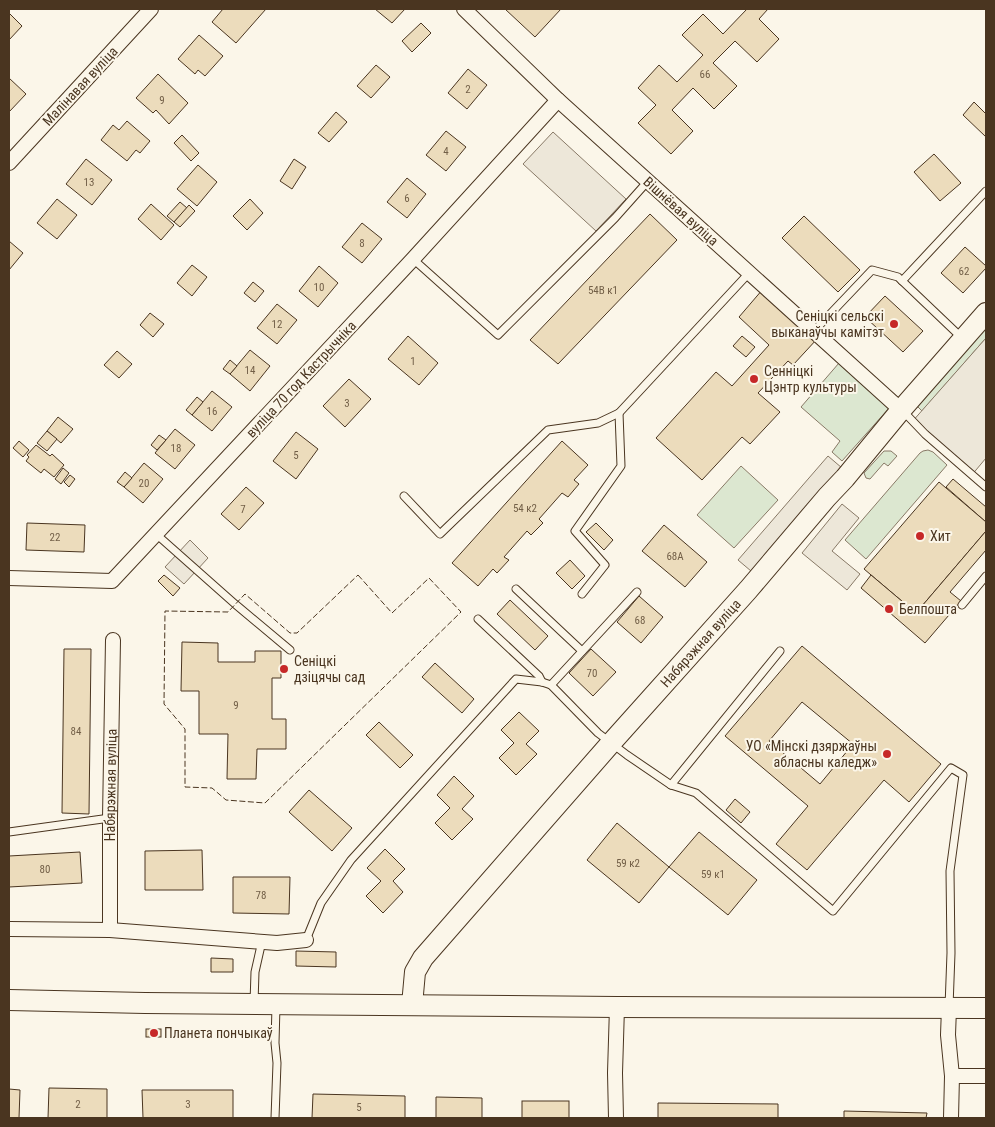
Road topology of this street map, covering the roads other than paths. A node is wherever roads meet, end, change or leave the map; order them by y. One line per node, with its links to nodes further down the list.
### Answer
1 (151, 9): 4 (street, Малінавая вуліца)
2 (464, 9): 3 (street, Вішнёвая вуліца)
3 (558, 100): 5 (street, Вішнёвая вуліца); 7 (street, вуліца 70 год Кастрычніка)
4 (9, 163)
5 (648, 181): 7 (lane); 8 (street, Вішнёвая вуліца)
6 (986, 191): 9 (lane)
7 (413, 259): 17 (street, вуліца 70 год Кастрычніка)
8 (749, 272): 11 (street, Вішнёвая вуліца); 14 (lane)
9 (902, 281): 11 (lane); 12 (lane)
10 (986, 313): 12 (street, Набярэжная вуліца)
11 (814, 331): 13 (street, Вішнёвая вуліца)
12 (964, 339): 13 (street, Набярэжная вуліца)
13 (901, 410): 15 (lane); 31 (street, Набярэжная вуліца)
14 (619, 413): 16 (lane); 22 (lane)
15 (986, 488)
16 (404, 496)
17 (156, 534): 19 (street, вуліца 70 год Кастрычніка); 26 (lane)
18 (986, 576): 23 (lane)
19 (9, 578)
20 (516, 589): 28 (lane)
21 (637, 592): 28 (lane)
22 (582, 594)
23 (962, 605)
24 (478, 618): 29 (lane)
25 (113, 640): 33 (street, Набярэжная вуліца)
26 (290, 650)
27 (780, 651): 32 (lane)
28 (582, 652): 30 (lane)
29 (542, 682): 30 (lane); 37 (lane)
30 (551, 686): 31 (lane)
31 (611, 743): 32 (lane); 42 (street, Набярэжная вуліца)
32 (671, 785): 44 (lane)
33 (110, 818): 34 (lane); 36 (street, Набярэжная вуліца)
34 (9, 832)
35 (9, 929): 36 (street)
36 (110, 930): 38 (street)
37 (306, 940): 38 (street)
38 (262, 941): 40 (lane)
39 (9, 1000): 40 (street)
40 (254, 1004): 41 (street)
41 (276, 1004): 42 (street); 48 (lane)
42 (412, 1005): 43 (street)
43 (617, 1007): 44 (street); 49 (street)
44 (949, 1008): 45 (street); 46 (street)
45 (986, 1008)
46 (952, 1076): 47 (street); 50 (street)
47 (986, 1076)
48 (275, 1118)
49 (616, 1118)
50 (951, 1118)

